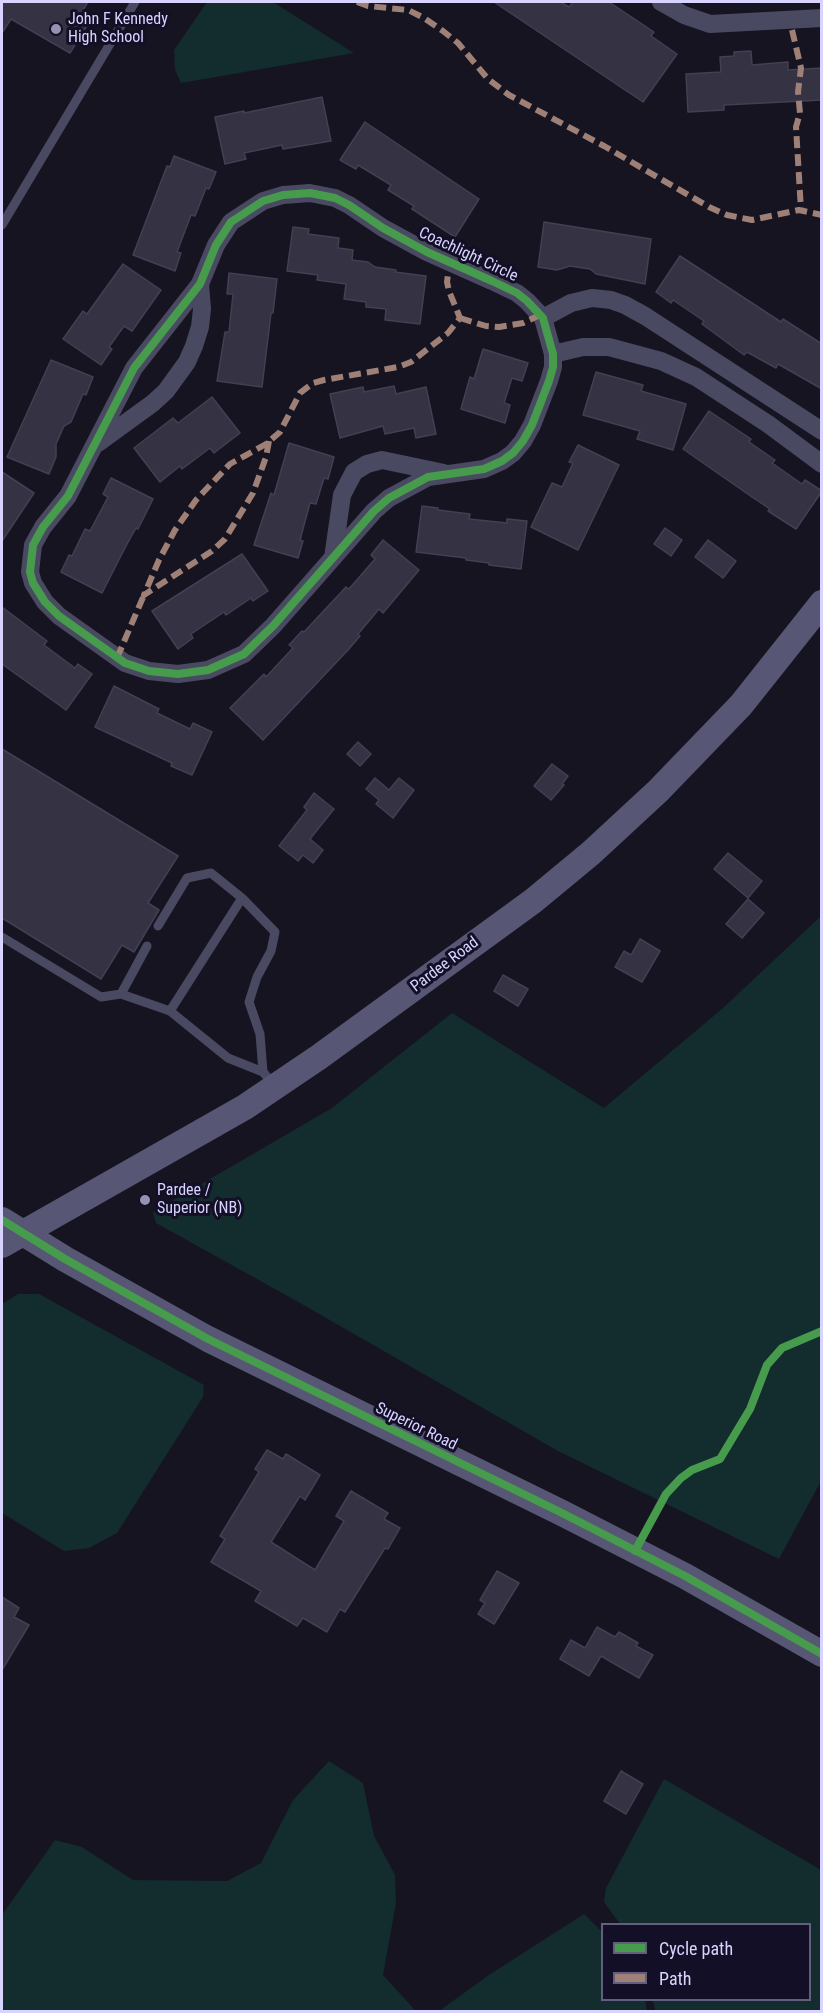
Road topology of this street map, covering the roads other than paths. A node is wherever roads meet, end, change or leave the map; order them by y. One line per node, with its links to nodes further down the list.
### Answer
1 (135, 2): 4 (lane)
2 (661, 2): 3 (street)
3 (813, 12)
4 (2, 225)
5 (200, 284): 6 (street, Coachlight Circle); 9 (street, Coachlight Circle); 9 (street, Coachlight Circle)
6 (543, 318): 7 (street, Coachlight Circle); 8 (street)
7 (553, 354): 10 (street); 11 (street, Coachlight Circle)
8 (822, 431)
9 (94, 446): 12 (street, Coachlight Circle)
10 (822, 464)
11 (448, 474): 12 (street, Coachlight Circle); 12 (street, Coachlight Circle)
12 (333, 558)
13 (822, 603): 20 (main road, Pardee Road)
14 (242, 898): 15 (lane); 19 (lane); 20 (lane)
15 (158, 926)
16 (2, 937): 18 (lane)
17 (147, 946): 18 (lane)
18 (121, 994): 19 (lane)
19 (170, 1011): 20 (lane)
20 (269, 1079): 21 (main road, Pardee Road)
21 (9, 1233): 22 (main road, Superior Road)
22 (822, 1654)

